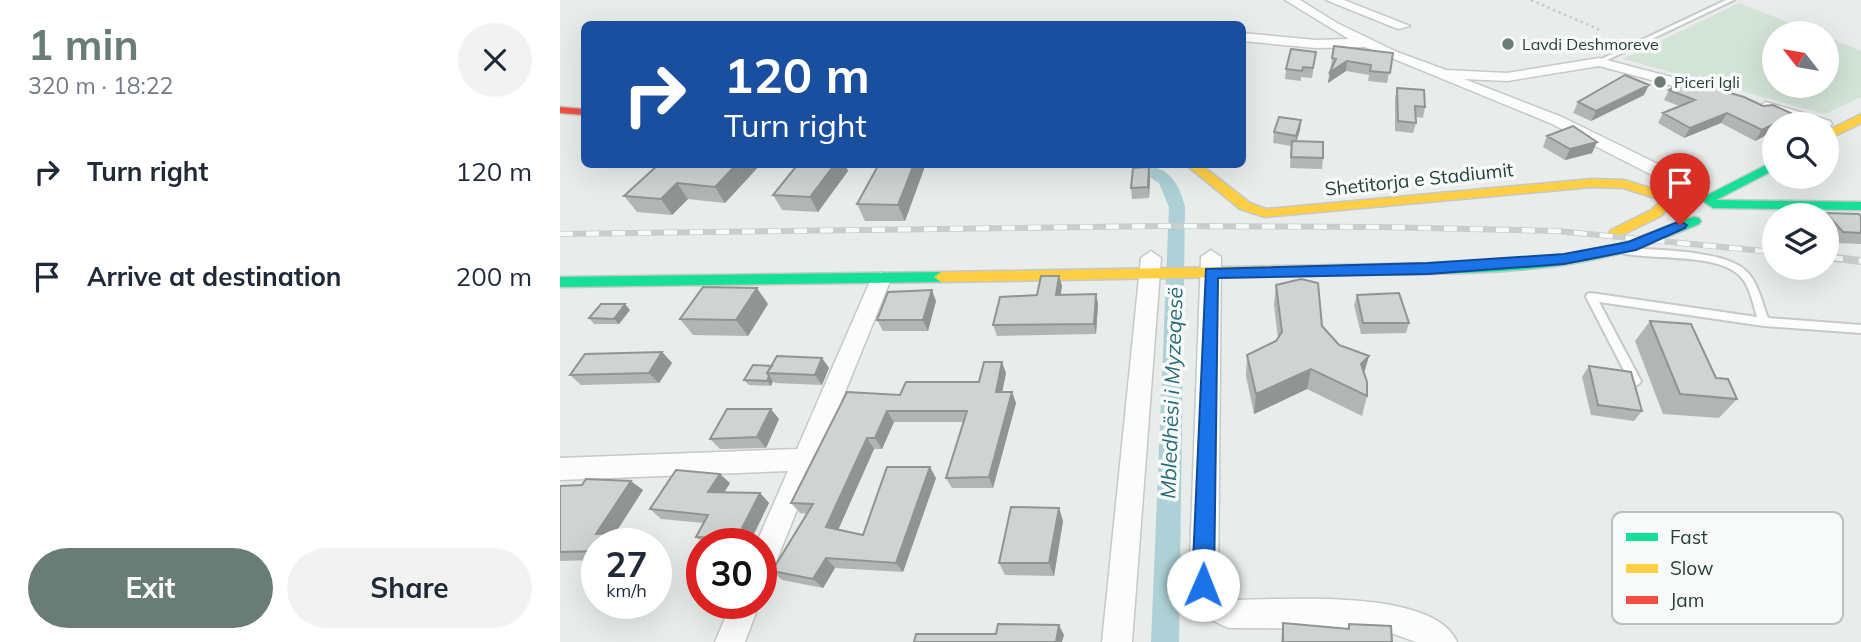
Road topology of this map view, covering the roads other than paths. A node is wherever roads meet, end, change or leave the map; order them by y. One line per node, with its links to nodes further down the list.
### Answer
1 (1291, 0): 7 (street)
2 (1332, 0): 4 (street)
3 (1731, 0): 9 (lane)
4 (1404, 26)
5 (1246, 37): 6 (street)
6 (1301, 43): 7 (street); 8 (street)
7 (1367, 43): 10 (street)
8 (1316, 51)
9 (1604, 59): 11 (street); 12 (street)
10 (1444, 74): 11 (street); 13 (street)
11 (1507, 77): 13 (street)
12 (1719, 94)
13 (1506, 102): 22 (street)
14 (1756, 105): 17 (street)
15 (560, 110): 16 (main road)
16 (581, 112)
17 (1778, 112)
18 (1861, 118): 19 (main road)
19 (1839, 126)
20 (1196, 168): 23 (main road, Shetitorja e Stadiumit)
21 (1762, 171): 24 (main road)
22 (1684, 191): 23 (main road); 24 (main road)
23 (1665, 201): 26 (main road, Shetitorja e Stadiumit); 27 (main road)
24 (1710, 201): 25 (main road); 26 (main road)
25 (1861, 206)
26 (1694, 221): 27 (main road)
27 (1613, 243): 32 (main road); 37 (lane)
28 (1035, 258): 34 (main road)
29 (996, 259): 30 (main road)
30 (943, 260)
31 (750, 263): 33 (main road)
32 (1202, 265): 34 (main road); 46 (street)
33 (560, 266)
34 (1158, 266): 35 (main road); 45 (street)
35 (881, 279): 36 (main road); 40 (street)
36 (560, 282)
37 (1764, 322): 38 (lane); 39 (lane)
38 (1861, 329)
39 (1635, 381)
40 (805, 460): 41 (street); 42 (street)
41 (560, 469)
42 (777, 528)
43 (739, 619): 44 (street)
44 (730, 642)
45 (1117, 642)
46 (1443, 642)

